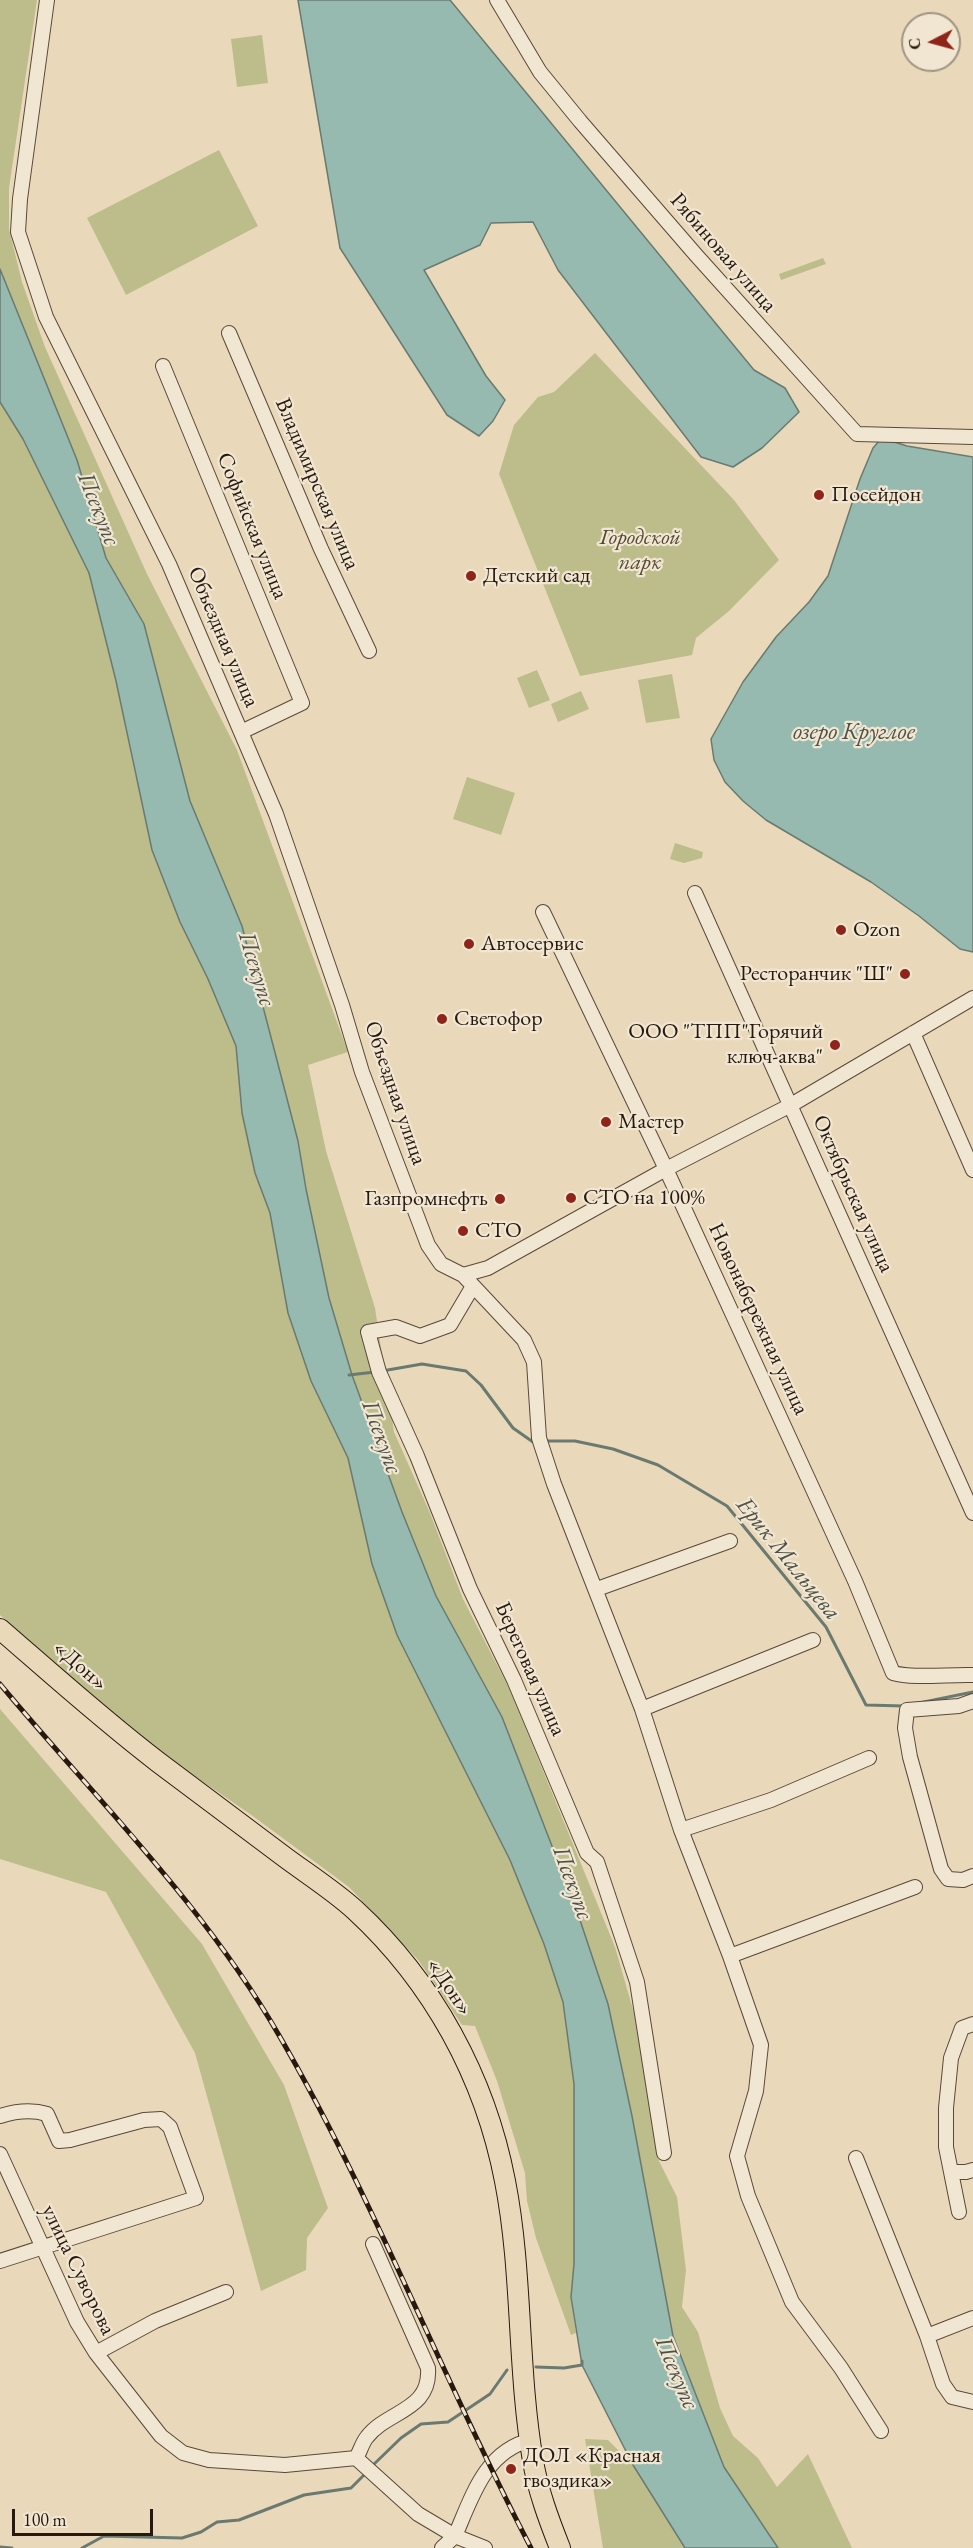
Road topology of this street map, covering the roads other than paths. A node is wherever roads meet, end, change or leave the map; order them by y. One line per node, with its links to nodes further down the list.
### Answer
1 (47, 0): 7 (street, Объездная улица)
2 (497, 0): 5 (street, Рябиновая улица)
3 (229, 333): 6 (street, Владимирская улица)
4 (163, 366): 7 (street, Софийская улица)
5 (973, 437)
6 (369, 651)
7 (241, 732): 15 (street, Объездная улица)
8 (695, 893): 12 (street, Октябрьская улица)
9 (543, 912): 13 (street, Новонабережная улица)
10 (973, 998): 11 (street)
11 (913, 1033): 12 (street); 14 (street)
12 (791, 1105): 13 (street); 17 (street, Октябрьская улица)
13 (666, 1169): 15 (street); 22 (street, Новонабережная улица)
14 (973, 1170)
15 (464, 1275): 16 (street)
16 (473, 1286): 19 (street); 32 (street, Береговая улица)
17 (973, 1513)
18 (730, 1541): 19 (street)
19 (597, 1589): 24 (street)
20 (0, 1629): 47 (highway, «Дон»)
21 (813, 1640): 24 (street)
22 (973, 1675)
23 (973, 1701): 27 (street)
24 (642, 1709): 26 (street)
25 (869, 1758): 26 (street)
26 (681, 1830): 29 (street)
27 (973, 1876)
28 (915, 1887): 29 (street)
29 (730, 1956): 46 (street)
30 (968, 2026): 36 (street)
31 (0, 2116): 39 (street)
32 (664, 2153)
33 (0, 2154): 39 (street, улица Суворова)
34 (856, 2158): 43 (street)
35 (973, 2170): 36 (street)
36 (951, 2172): 37 (street)
37 (959, 2212)
38 (373, 2244): 48 (street)
39 (42, 2248): 40 (street); 44 (street, улица Суворова)
40 (0, 2261)
41 (226, 2292): 44 (street)
42 (973, 2318): 43 (street)
43 (927, 2336): 45 (street)
44 (96, 2353): 48 (street, улица Суворова)
45 (973, 2402)
46 (881, 2431)
47 (531, 2440): 49 (street); 52 (highway, «Дон»)
48 (356, 2458): 49 (street)
49 (455, 2536): 50 (street); 51 (street)
50 (442, 2548)
51 (485, 2548)
52 (560, 2548)

